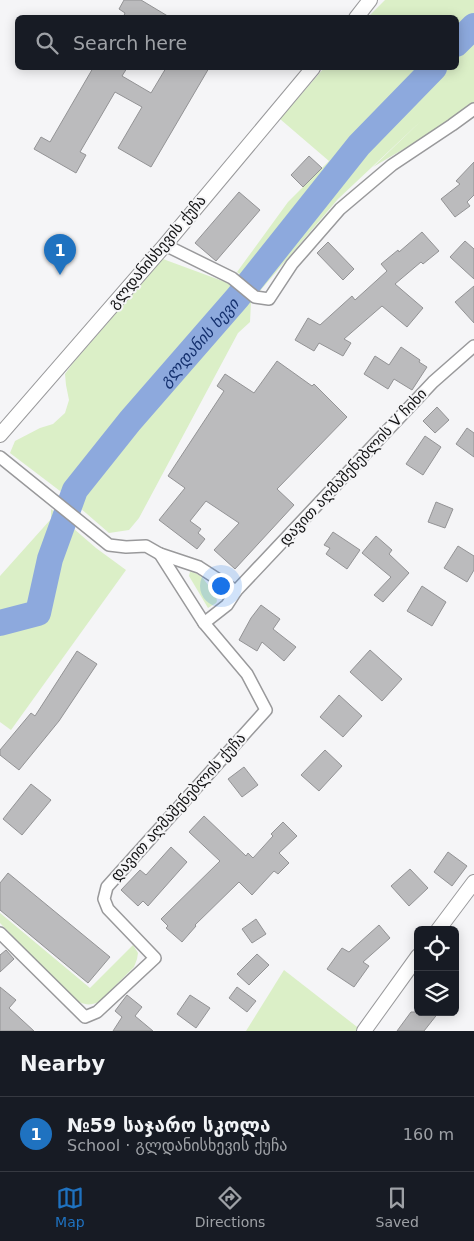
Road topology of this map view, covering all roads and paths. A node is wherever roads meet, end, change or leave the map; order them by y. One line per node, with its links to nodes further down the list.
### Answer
1 (370, 0): 2 (street)
2 (358, 15)
3 (311, 70): 5 (street, გლდანისხევის ქუჩა)
4 (474, 109): 5 (street)
5 (165, 245): 7 (street, გლდანისხევის ქუჩა)
6 (474, 346): 10 (street, დავით აღმაშენებლის V ჩიხი)
7 (0, 435)
8 (0, 457): 9 (street)
9 (160, 554): 10 (street); 11 (street, დავით აღმაშენებლის ქუჩა)
10 (236, 591): 11 (street, დავით აღმაშენებლის V ჩიხი)
11 (204, 623): 14 (street, დავით აღმაშენებლის ქუჩა)
12 (474, 882): 13 (street)
13 (441, 926)
14 (0, 933)
15 (414, 962): 16 (street)
16 (364, 1031)

